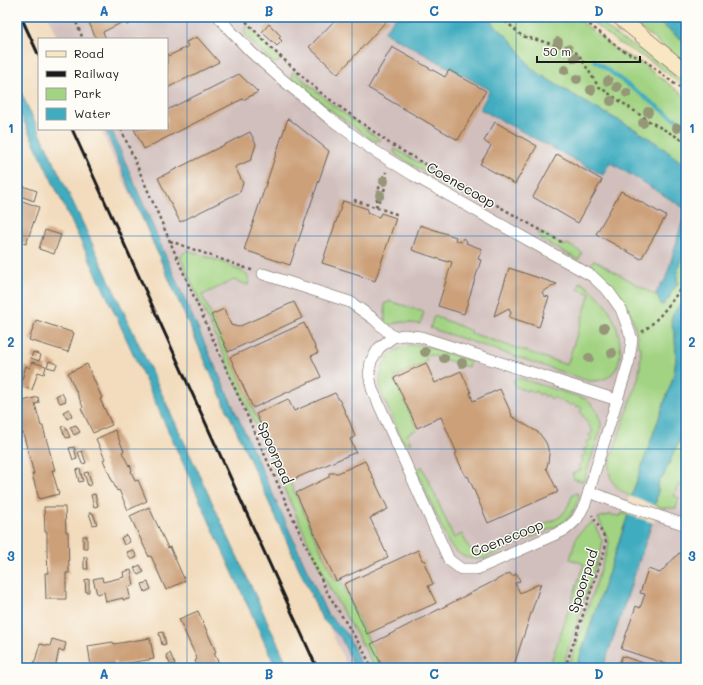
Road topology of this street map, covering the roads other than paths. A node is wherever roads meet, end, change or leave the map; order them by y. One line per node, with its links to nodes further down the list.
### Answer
1 (219, 17): 6 (street, Coenecoop)
2 (619, 17): 3 (main road)
3 (686, 72)
4 (263, 274): 5 (street)
5 (392, 337): 6 (street); 7 (street, Coenecoop)
6 (617, 400): 7 (street, Coenecoop)
7 (589, 492): 8 (street)
8 (686, 525)

